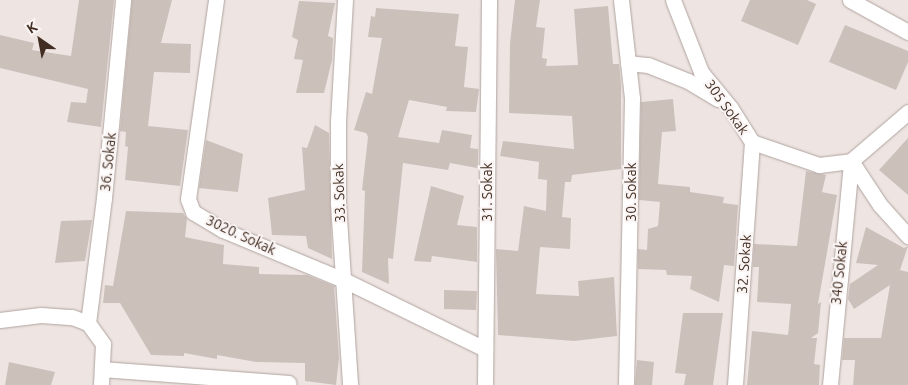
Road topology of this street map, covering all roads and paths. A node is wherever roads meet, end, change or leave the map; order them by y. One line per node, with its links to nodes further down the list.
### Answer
1 (123, 0): 17 (street, 36. Sokak)
2 (216, 0): 15 (street, 3020. Sokak)
3 (345, 0): 15 (street, 33. Sokak)
4 (489, 0): 18 (street, 31. Sokak)
5 (621, 0): 9 (street, 30. Sokak)
6 (672, 0): 10 (street, 305 Sokak)
7 (850, 0): 8 (street)
8 (908, 32)
9 (628, 63): 10 (street); 24 (street, 30. Sokak)
10 (730, 107): 12 (street, 305 Sokak)
11 (908, 112): 13 (street)
12 (752, 142): 13 (street, 305 Sokak); 25 (street, 32. Sokak)
13 (851, 161): 14 (street); 26 (street, 340 Sokak)
14 (908, 236)
15 (344, 280): 18 (street, 3020. Sokak); 22 (street, 33. Sokak)
16 (0, 320): 17 (street)
17 (88, 322): 19 (street)
18 (484, 349): 23 (street, 31. Sokak)
19 (102, 369): 20 (street); 21 (street)
20 (288, 383)
21 (101, 385)
22 (350, 385)
23 (485, 385)
24 (626, 385)
25 (735, 385)
26 (830, 385)

